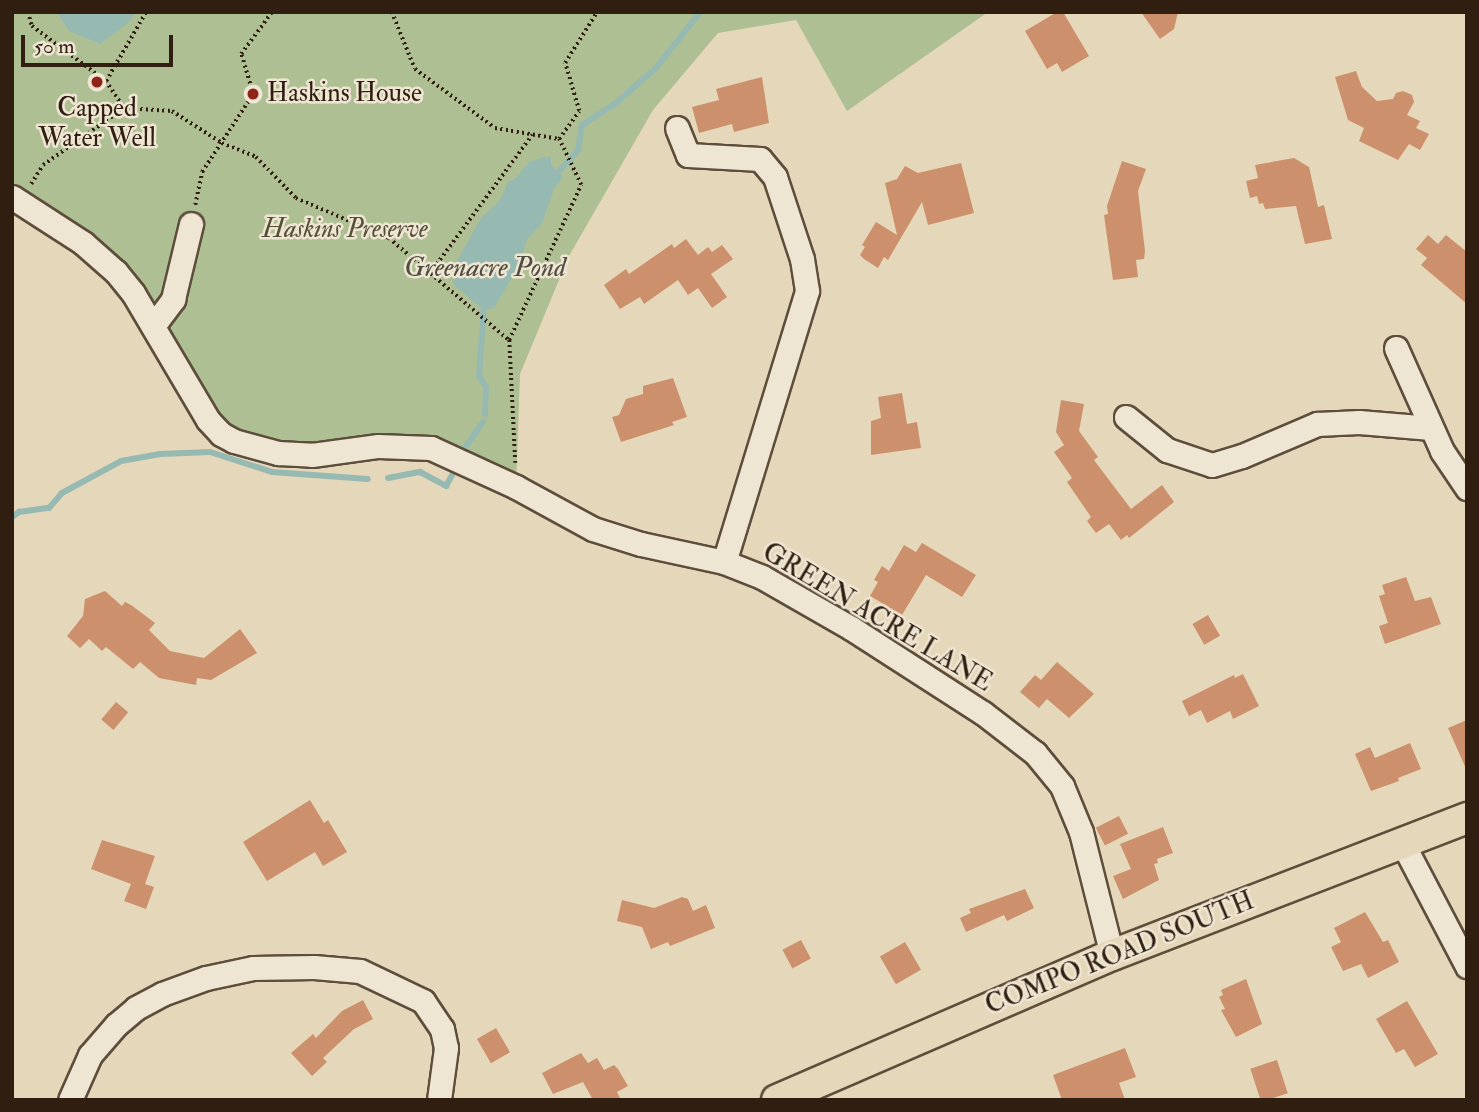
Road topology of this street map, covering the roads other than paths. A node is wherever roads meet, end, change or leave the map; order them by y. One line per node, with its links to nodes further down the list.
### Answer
1 (677, 128): 9 (street)
2 (16, 200): 4 (street, GREEN ACRE LANE)
3 (191, 224): 4 (street)
4 (153, 326): 9 (street, GREEN ACRE LANE)
5 (1396, 348): 7 (street)
6 (1126, 417): 7 (street)
7 (1431, 428): 8 (street)
8 (1467, 488)
9 (724, 562): 12 (street, GREEN ACRE LANE)
10 (1467, 818): 11 (main road, COMPO ROAD SOUTH)
11 (1404, 844): 12 (main road, COMPO ROAD SOUTH); 13 (street)
12 (1112, 955): 16 (main road, COMPO ROAD SOUTH)
13 (1467, 966)
14 (71, 1100): 15 (street)
15 (439, 1100)
16 (777, 1100)

